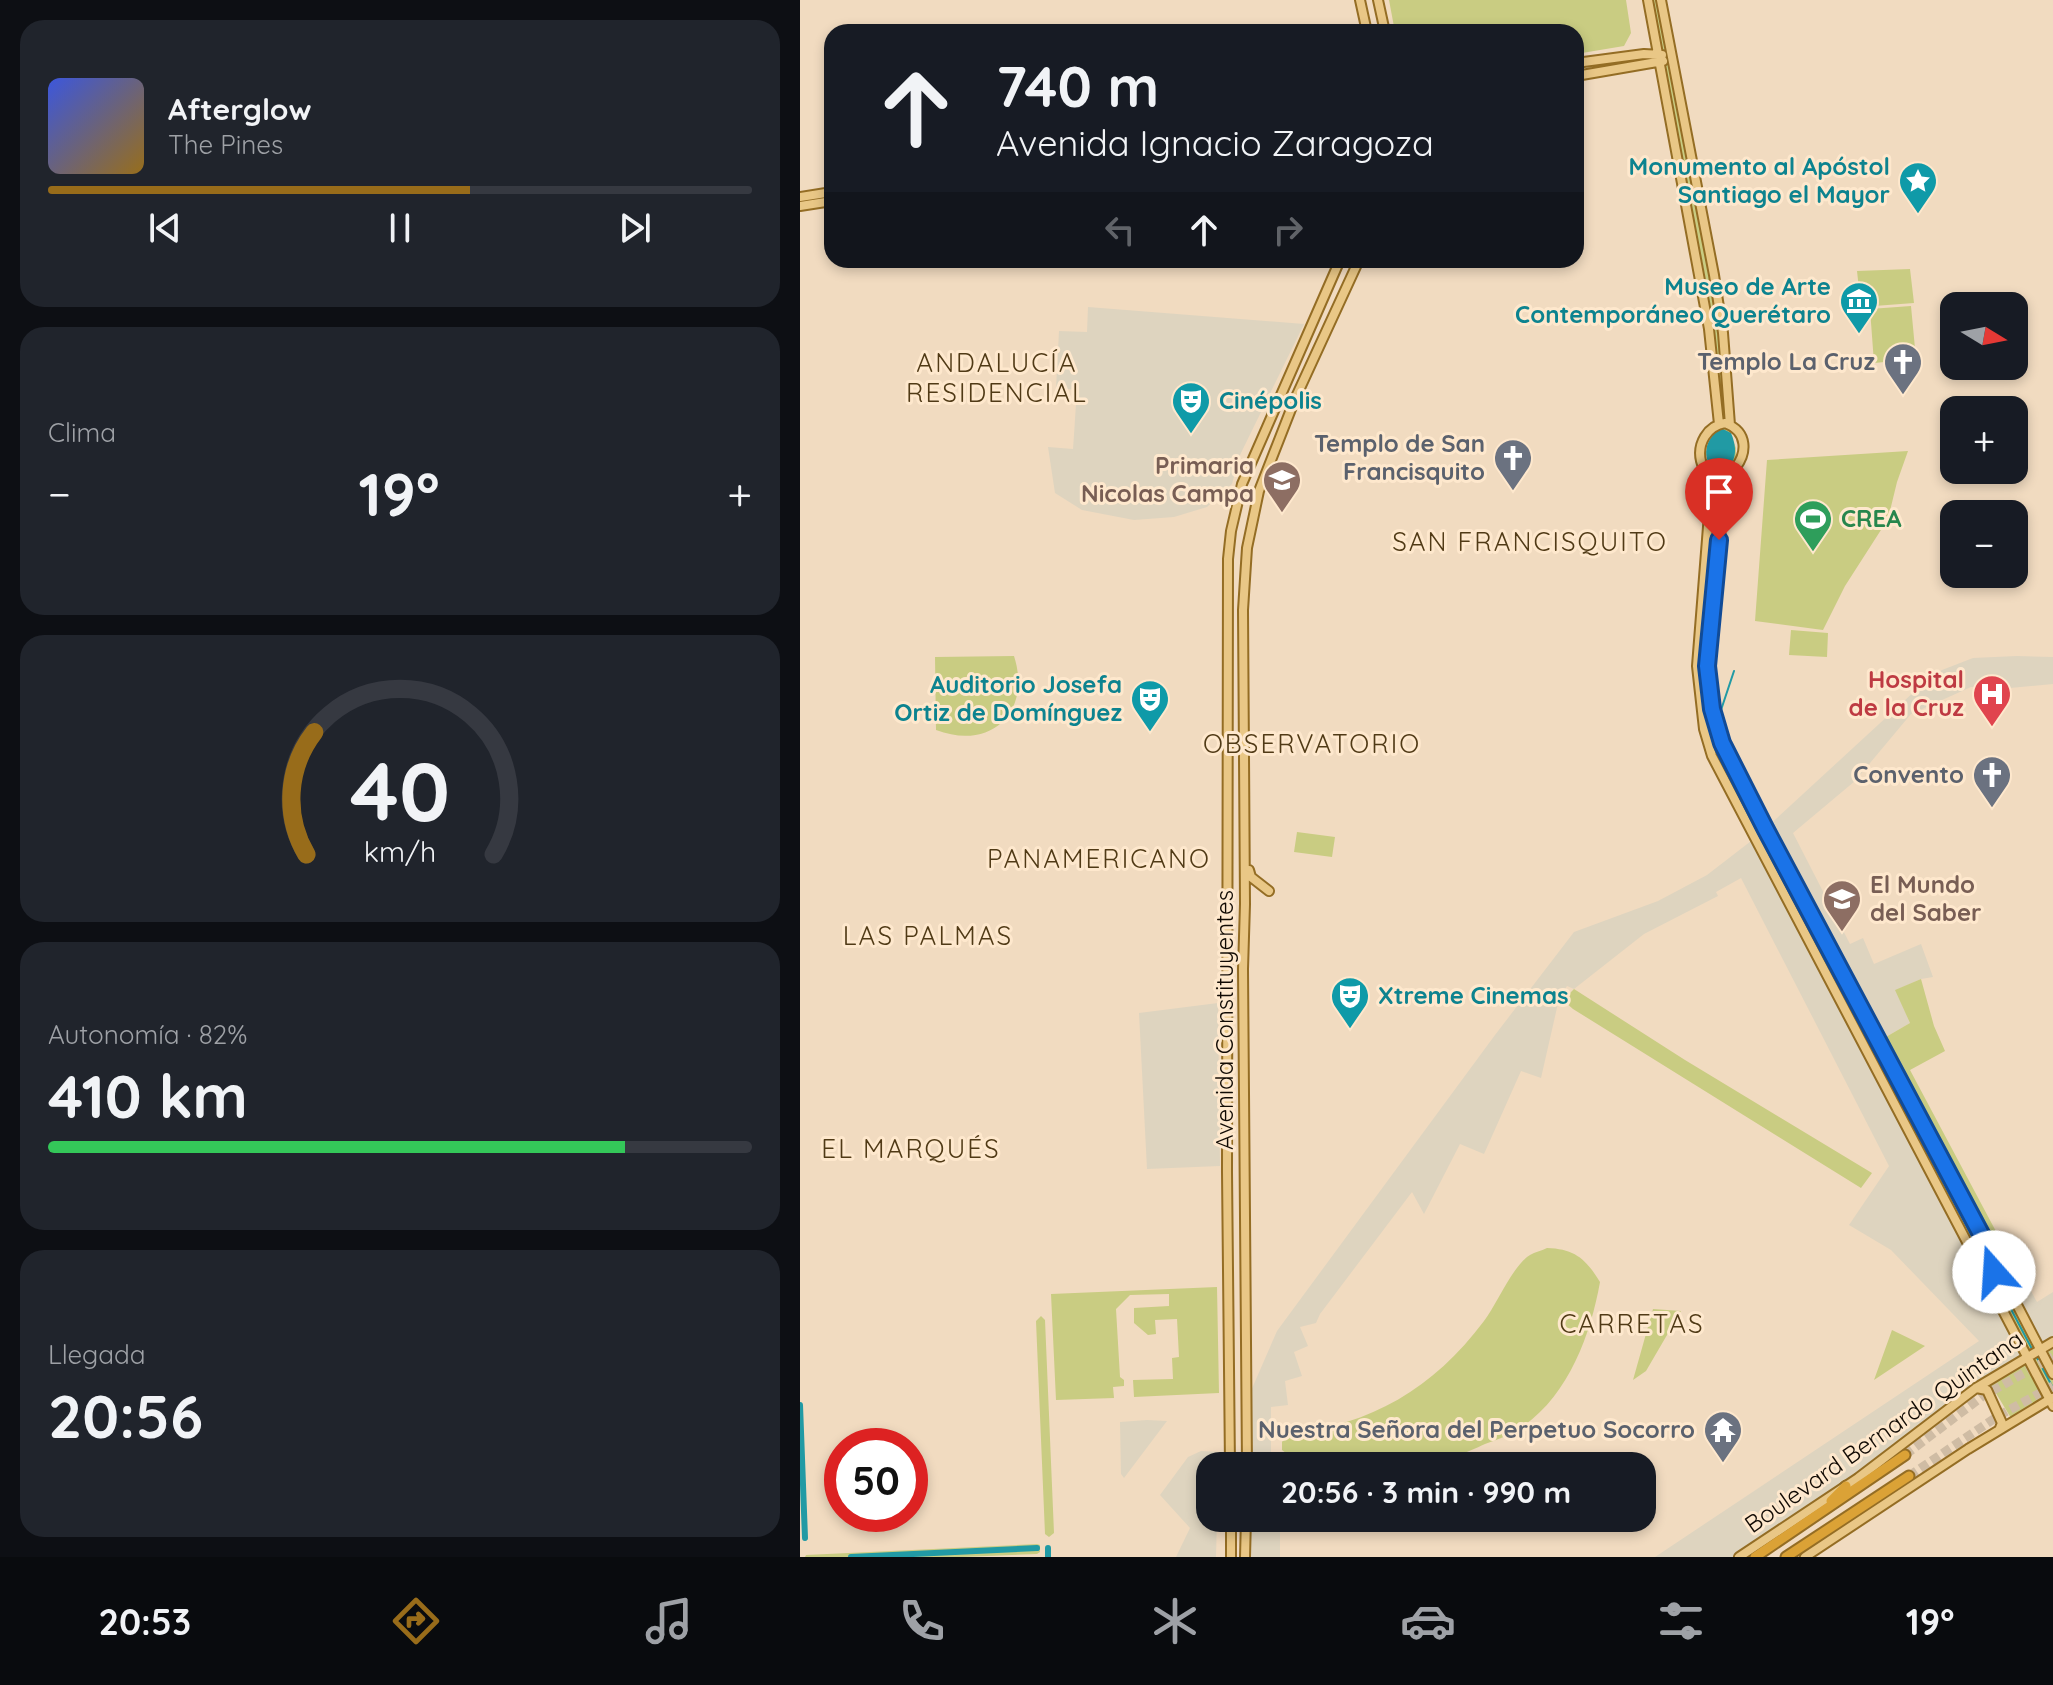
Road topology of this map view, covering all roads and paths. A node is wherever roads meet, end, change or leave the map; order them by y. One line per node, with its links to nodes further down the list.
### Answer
1 (1360, 0): 5 (main road)
2 (1378, 0): 6 (main road)
3 (1648, 0): 7 (main road)
4 (1661, 0): 8 (main road)
5 (1365, 24)
6 (1383, 24)
7 (1659, 58): 8 (main road); 9 (main road); 10 (main road); 17 (main road)
8 (1672, 58): 18 (main road)
9 (1584, 63)
10 (1584, 74)
11 (824, 193): 12 (main road)
12 (800, 197)
13 (824, 202): 14 (main road)
14 (800, 206)
15 (1336, 268): 36 (main road, Avenida Constituyentes)
16 (1355, 268): 23 (main road, Avenida Constituyentes)
17 (1719, 424): 18 (main road); 19 (main road)
18 (1730, 425): 20 (main road)
19 (1712, 476): 20 (main road); 22 (main road)
20 (1726, 477): 21 (main road)
21 (1762, 824): 22 (main road); 25 (main road)
22 (1755, 838): 26 (main road)
23 (1244, 853): 24 (main road); 37 (main road, Avenida Constituyentes)
24 (1269, 891)
25 (1956, 1190): 26 (main road); 27 (main road)
26 (1944, 1197): 28 (main road)
27 (1998, 1266): 28 (main road); 30 (main road)
28 (1985, 1273): 31 (main road)
29 (2053, 1342): 30 (main road, Boulevard Bernardo Quintana)
30 (2040, 1348): 31 (main road, Boulevard Bernardo Quintana); 32 (main road)
31 (2029, 1356): 33 (main road, Boulevard Bernardo Quintana); 34 (main road)
32 (2053, 1374)
33 (1976, 1388): 35 (main road); 40 (main road, Boulevard Bernardo Quintana)
34 (2052, 1401): 35 (main road)
35 (2000, 1429): 48 (main road)
36 (1230, 1452)
37 (1247, 1452)
38 (1905, 1455): 46 (highway, Boulevard Bernardo Quintana)
39 (1909, 1476): 47 (highway, Boulevard Bernardo Quintana)
40 (1846, 1486): 45 (main road, Boulevard Bernardo Quintana); 46 (highway)
41 (1231, 1532): 43 (main road)
42 (1246, 1532): 44 (main road)
43 (1231, 1557)
44 (1245, 1557)
45 (1739, 1557)
46 (1752, 1557)
47 (1786, 1557)
48 (1805, 1557)

